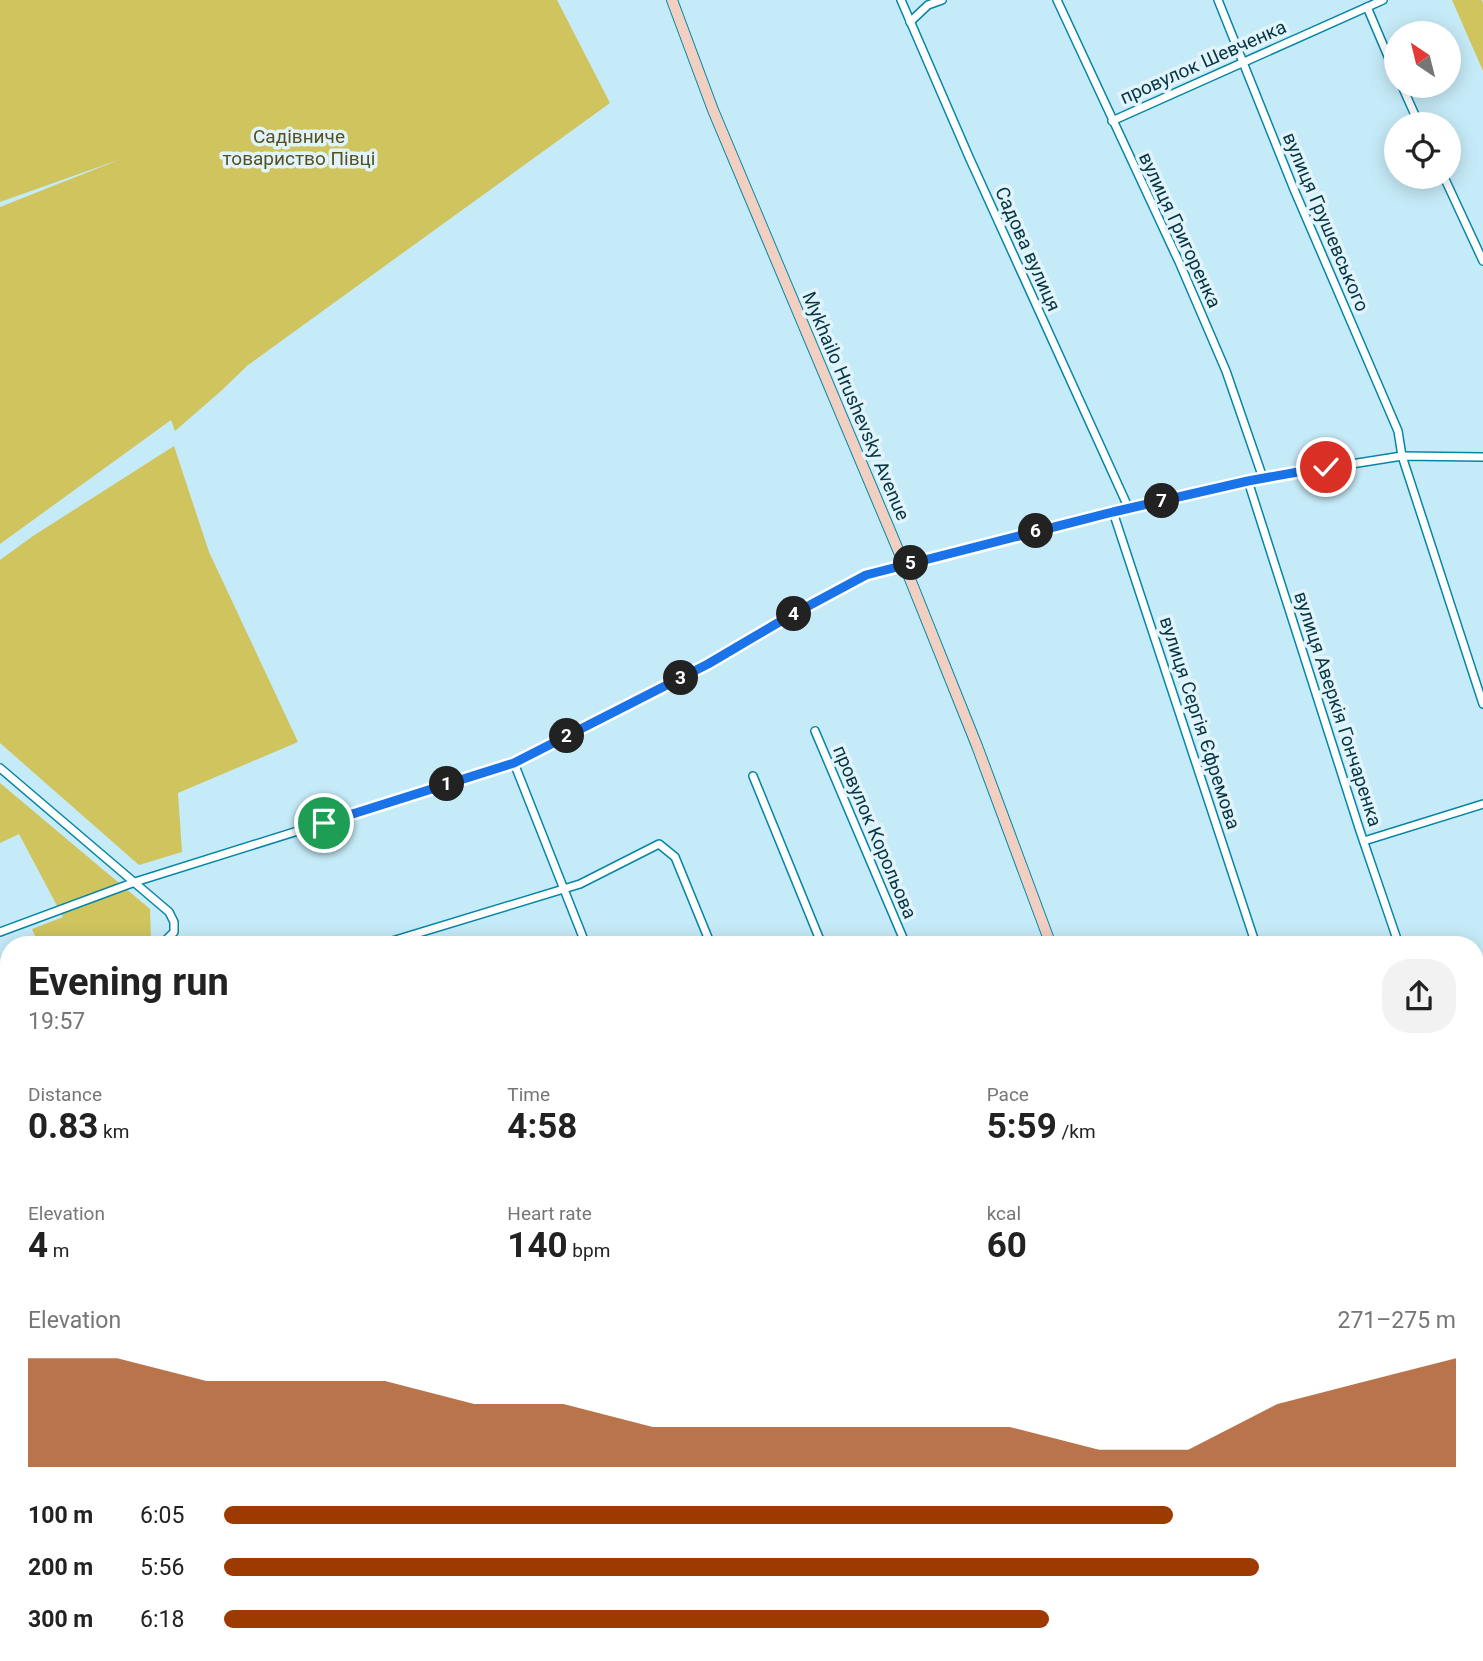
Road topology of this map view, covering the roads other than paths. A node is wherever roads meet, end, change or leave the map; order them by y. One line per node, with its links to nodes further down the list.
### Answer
1 (671, 0): 20 (street, Mykhailo Hrushevsky Avenue)
2 (901, 0): 8 (street, Садова вулиця)
3 (942, 0): 8 (street)
4 (1057, 0): 11 (street, вулиця Григоренка)
5 (1218, 0): 10 (street, вулиця Грушевського)
6 (1383, 0): 7 (street, провулок Шевченка)
7 (1367, 7): 9 (street); 10 (street, провулок Шевченка)
8 (910, 22): 18 (street, Садова вулиця)
9 (1384, 47)
10 (1244, 62): 11 (street, провулок Шевченка); 14 (street, вулиця Грушевського)
11 (1112, 121): 16 (street, вулиця Григоренка)
12 (1450, 189): 13 (street)
13 (1483, 261)
14 (1402, 456): 15 (street); 16 (street); 21 (street, вулиця Грушевського)
15 (1483, 457)
16 (1263, 478): 17 (street)
17 (1248, 481): 18 (street); 27 (street, вулиця Аверкія Гончаренка)
18 (1129, 509): 19 (street)
19 (1113, 512): 20 (street); 38 (street, вулиця Сергія Єфремова)
20 (904, 564): 23 (street); 37 (street, Mykhailo Hrushevsky Avenue)
21 (1483, 704)
22 (815, 731): 36 (street, провулок Корольова)
23 (514, 763): 28 (street); 29 (street)
24 (0, 768): 28 (street)
25 (753, 776): 35 (street)
26 (1483, 804): 27 (street)
27 (1364, 841): 39 (street, вулиця Аверкія Гончаренка)
28 (135, 882): 30 (street); 31 (street)
29 (564, 889): 32 (street); 33 (street); 34 (street)
30 (0, 932)
31 (170, 936)
32 (409, 936)
33 (582, 936)
34 (707, 936)
35 (818, 936)
36 (902, 936)
37 (1048, 936)
38 (1253, 936)
39 (1396, 936)

